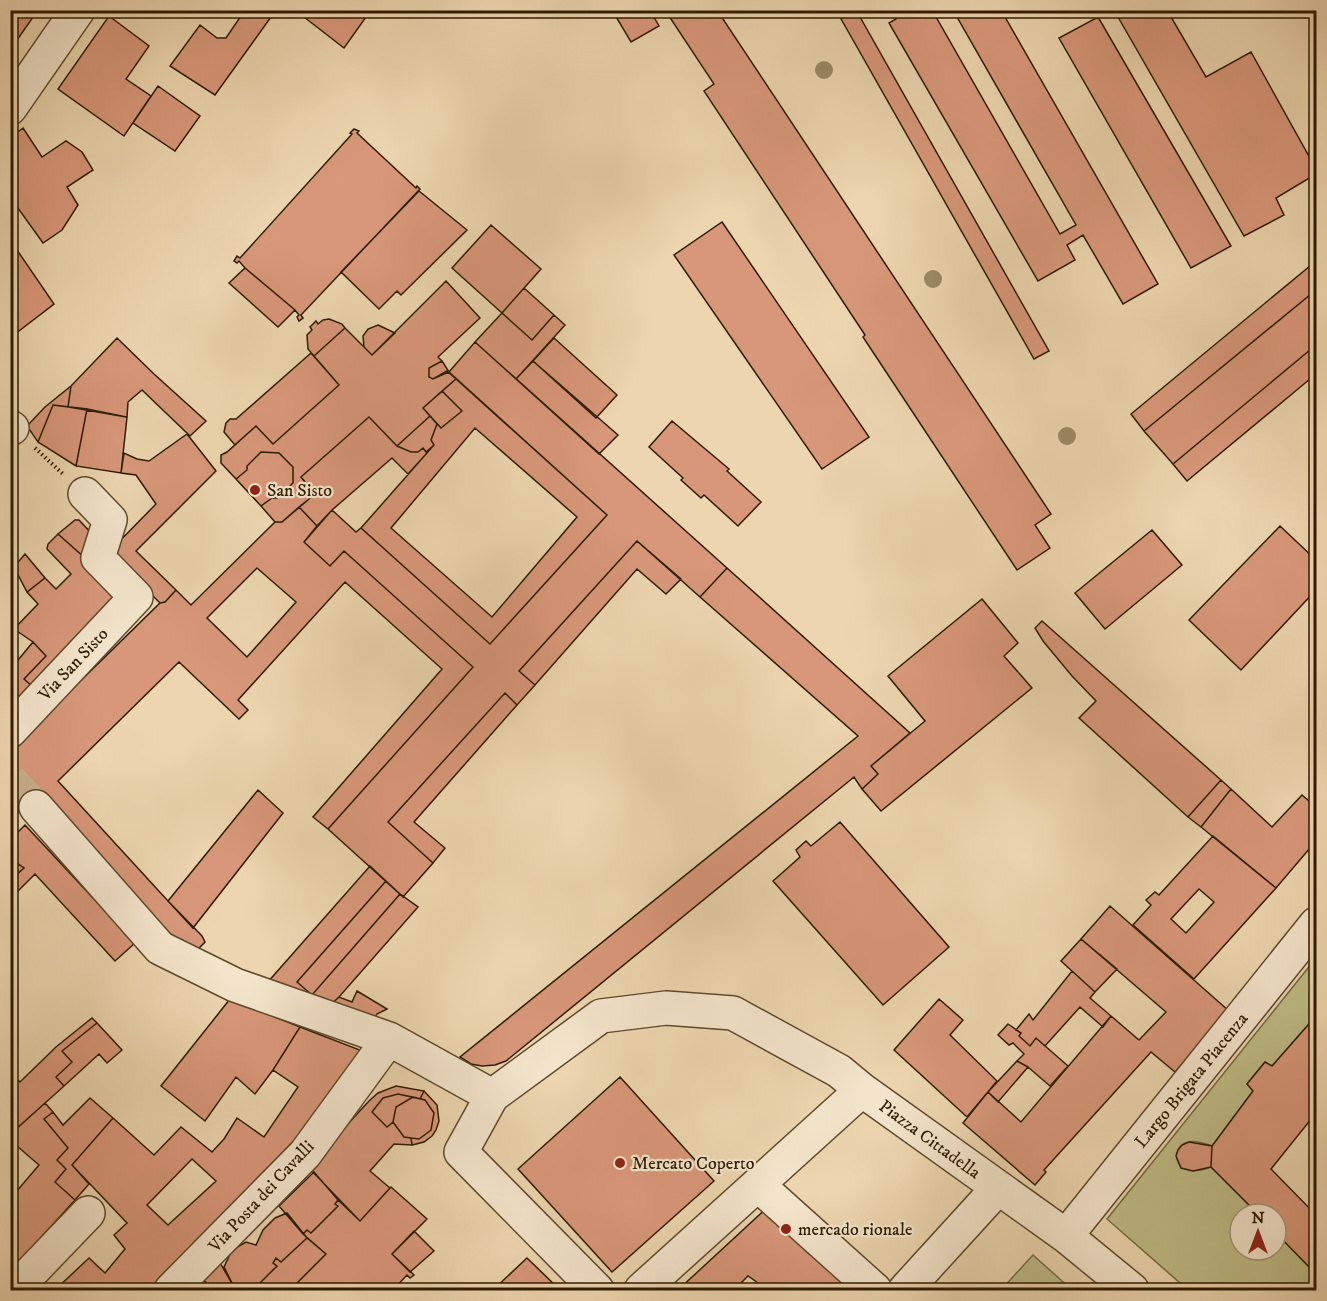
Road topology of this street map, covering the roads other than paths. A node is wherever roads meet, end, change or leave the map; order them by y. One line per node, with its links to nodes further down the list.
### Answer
1 (78, 10): 2 (street)
2 (10, 108)
3 (85, 494): 4 (street, Via San Sisto)
4 (10, 730)
5 (36, 807): 7 (street)
6 (1317, 924): 13 (street, Largo Brigata Piacenza)
7 (389, 1039): 9 (street); 15 (street, Via Posta dei Cavalli)
8 (862, 1090): 9 (street, Piazza Cittadella); 10 (street); 11 (street, Piazza Cittadella)
9 (492, 1096): 16 (street)
10 (758, 1185): 17 (street); 18 (street)
11 (998, 1188): 13 (street, Piazza Cittadella); 19 (street, Piazza Cittadella)
12 (88, 1213): 14 (street)
13 (1065, 1236): 20 (street, Piazza Cittadella)
14 (15, 1287)
15 (171, 1290)
16 (597, 1290)
17 (641, 1290)
18 (875, 1290)
19 (905, 1290)
20 (1132, 1290)

